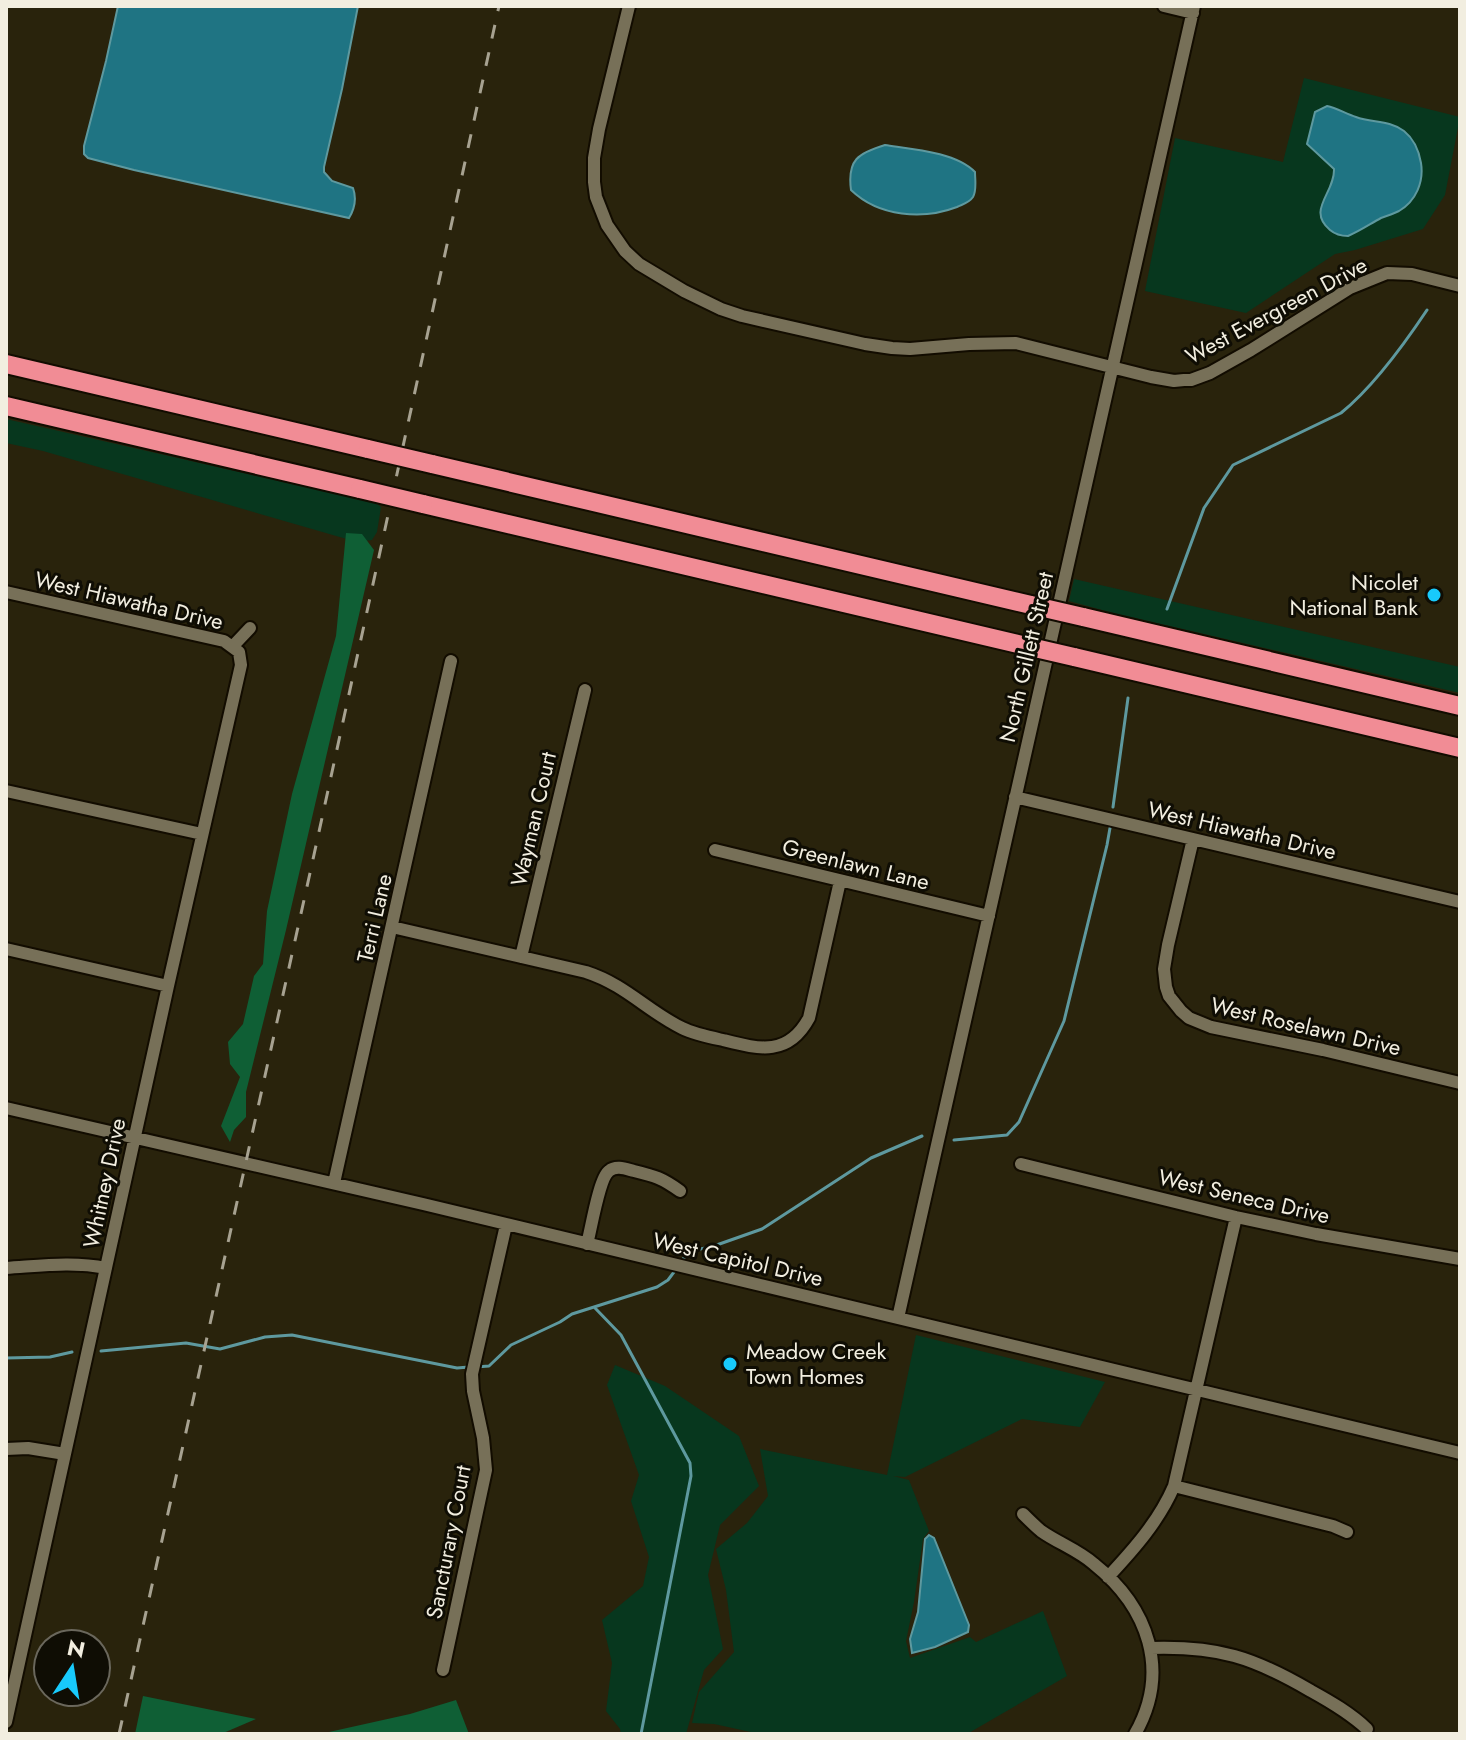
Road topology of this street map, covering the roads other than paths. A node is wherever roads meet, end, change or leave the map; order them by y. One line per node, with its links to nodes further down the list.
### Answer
1 (629, 6): 6 (street, West Evergreen Drive)
2 (1164, 6): 3 (street)
3 (1193, 9): 6 (street, North Gillett Street)
4 (1460, 286): 6 (street, West Evergreen Drive)
5 (6, 364): 13 (highway, bridge)
6 (1113, 367): 16 (street, North Gillett Street)
7 (6, 406): 14 (highway, bridge)
8 (6, 592): 10 (street, West Hiawatha Drive)
9 (250, 628): 10 (street)
10 (236, 649): 17 (street, Whitney Drive)
11 (451, 661): 23 (street, Terri Lane)
12 (585, 690): 25 (street, Wayman Court)
13 (1460, 706)
14 (1460, 748)
15 (6, 791): 17 (street)
16 (1015, 797): 18 (street, West Hiawatha Drive); 22 (street, North Gillett Street)
17 (202, 834): 26 (street, Whitney Drive)
18 (1193, 839): 21 (street, West Hiawatha Drive); 27 (street, West Roselawn Drive)
19 (715, 850): 20 (street, Greenlawn Lane)
20 (840, 881): 22 (street, Greenlawn Lane); 25 (street)
21 (1460, 902)
22 (989, 916): 39 (street, North Gillett Street)
23 (392, 927): 25 (street); 31 (street, Terri Lane)
24 (6, 949): 26 (street)
25 (521, 957)
26 (168, 986): 29 (street, Whitney Drive)
27 (1460, 1083)
28 (6, 1108): 29 (street, West Capitol Drive)
29 (134, 1137): 31 (street, West Capitol Drive); 38 (street, Whitney Drive)
30 (1021, 1164): 33 (street, West Seneca Drive)
31 (334, 1183): 34 (street, West Capitol Drive)
32 (680, 1191): 35 (street)
33 (1236, 1217): 36 (street, West Seneca Drive); 40 (street)
34 (506, 1225): 35 (street, West Capitol Drive); 49 (street, Sancturary Court)
35 (587, 1244): 39 (street, West Capitol Drive)
36 (1460, 1259)
37 (6, 1268): 38 (street)
38 (106, 1268): 43 (street, Whitney Drive)
39 (898, 1318): 40 (street, West Capitol Drive)
40 (1196, 1389): 42 (street, West Capitol Drive); 44 (street)
41 (6, 1449): 43 (street)
42 (1460, 1453)
43 (65, 1454): 50 (street, Whitney Drive)
44 (1174, 1486): 46 (street); 47 (street)
45 (1023, 1514): 47 (street)
46 (1347, 1532)
47 (1108, 1577): 48 (street)
48 (1151, 1648): 52 (street); 53 (street)
49 (443, 1670)
50 (8, 1699): 51 (street, Whitney Drive)
51 (6, 1722)
52 (1367, 1729)
53 (1135, 1734)

